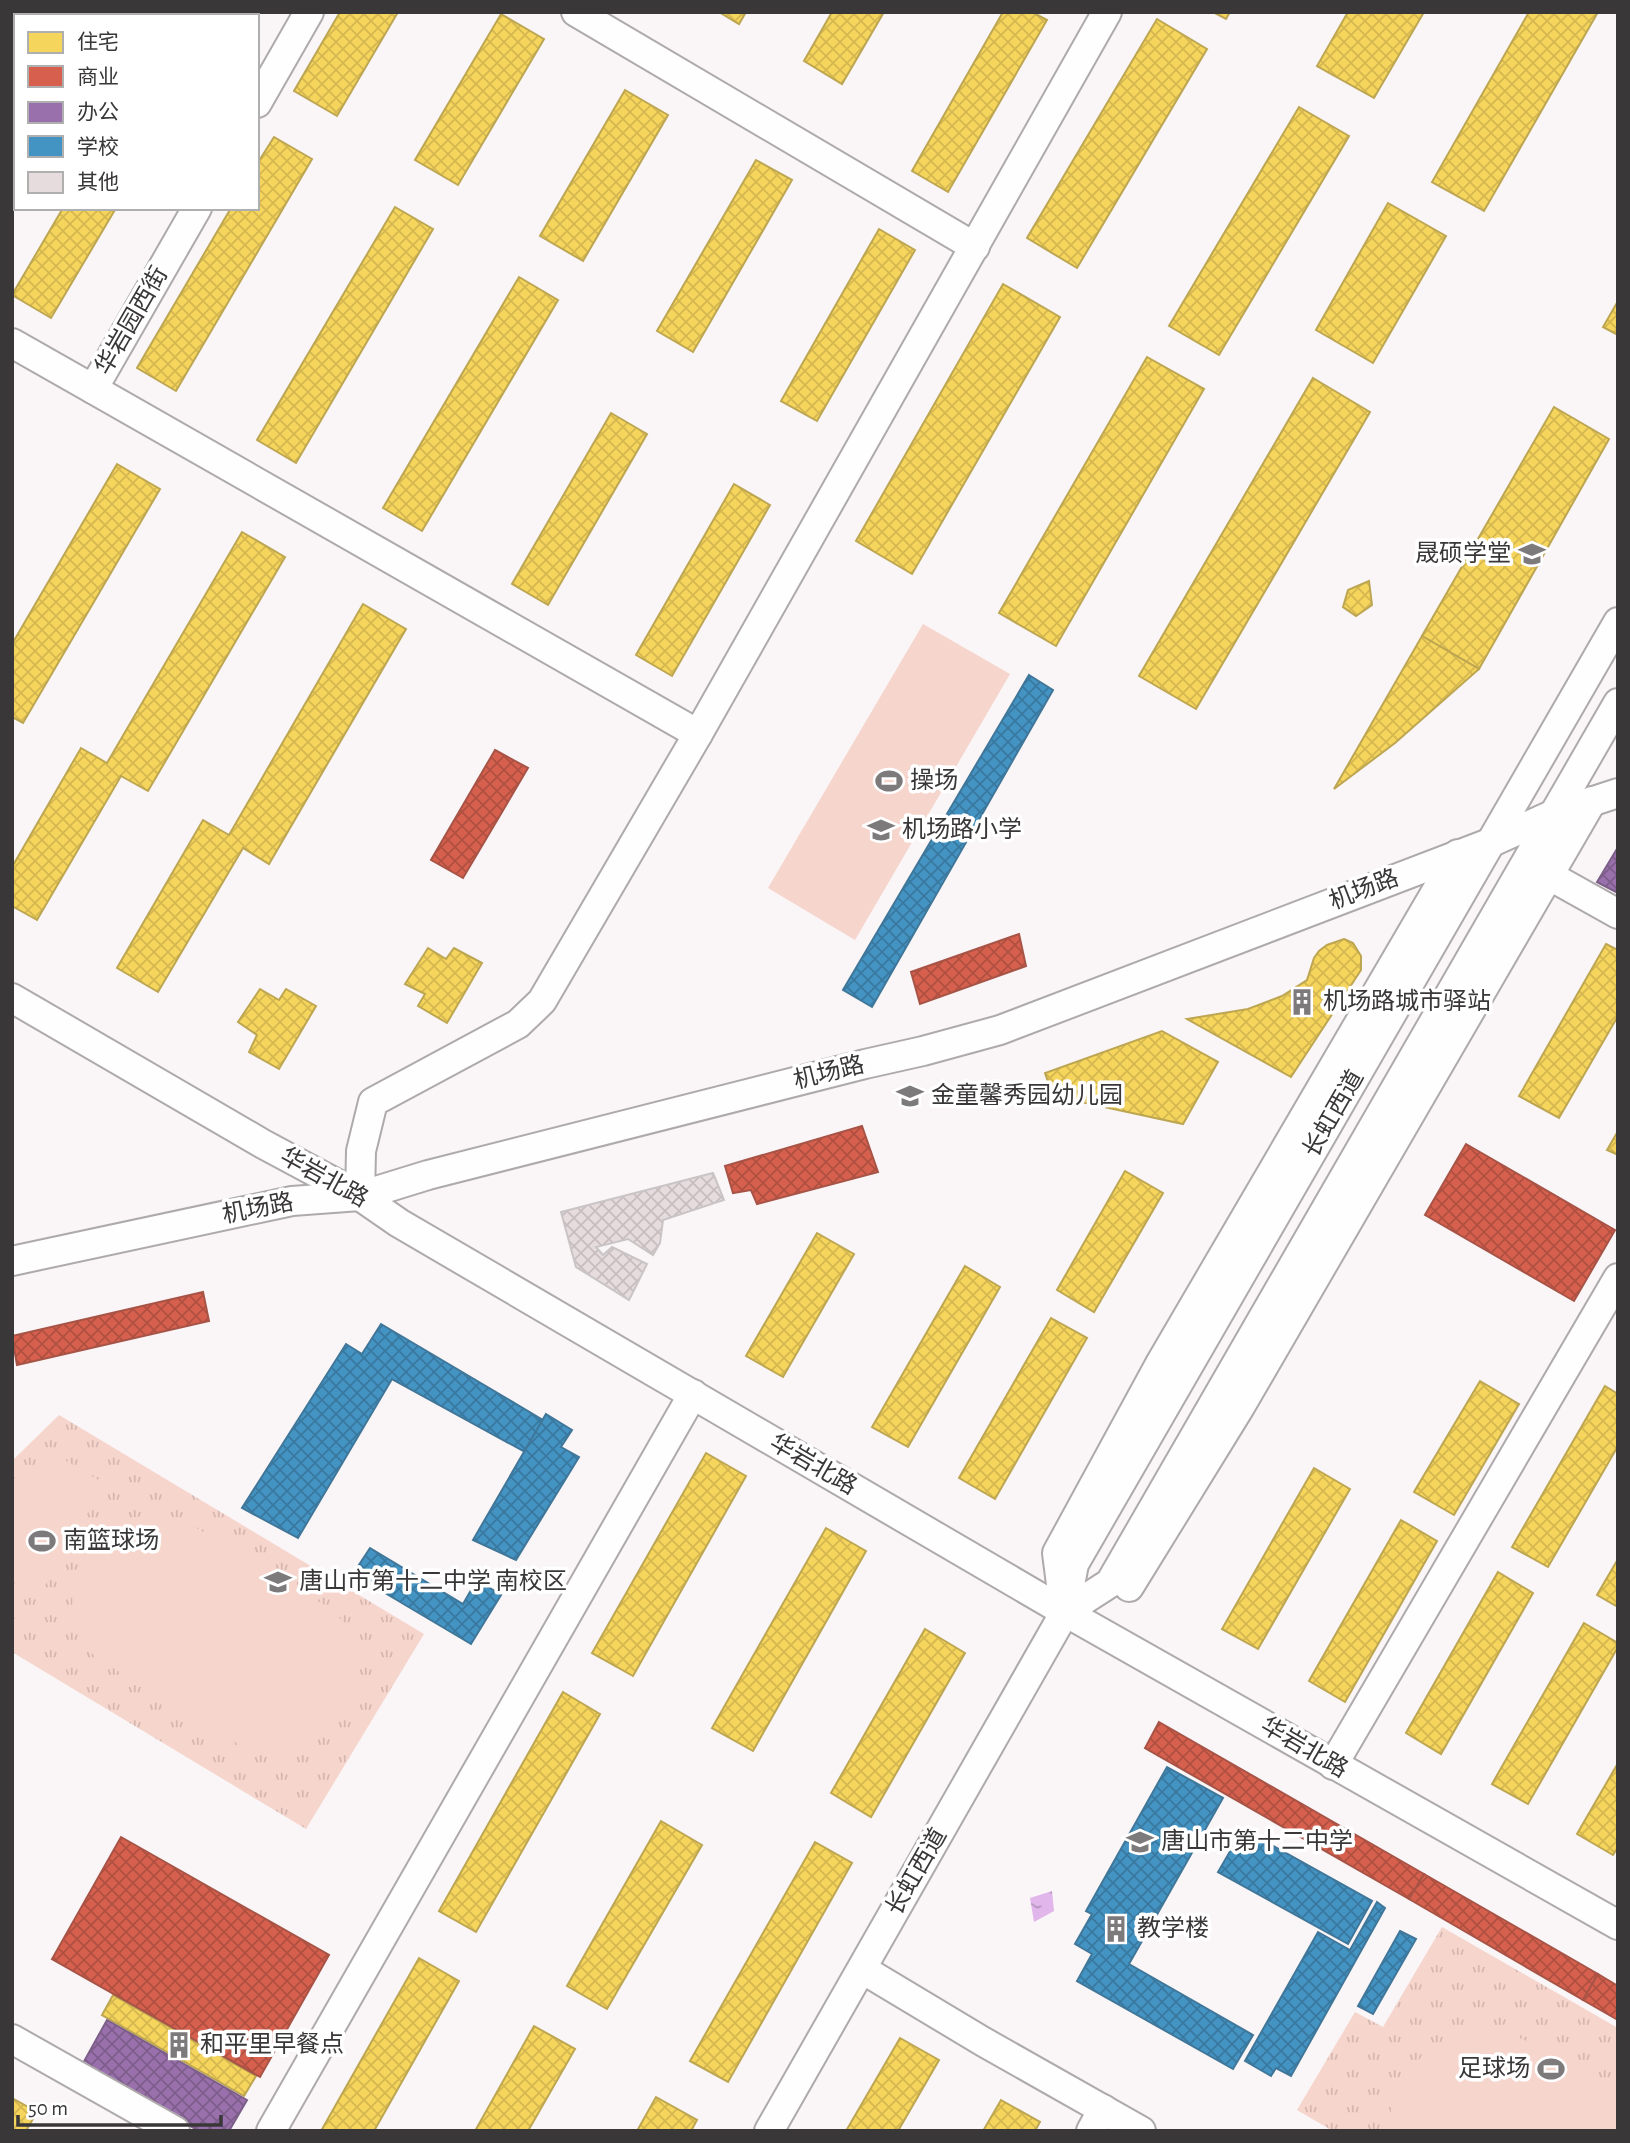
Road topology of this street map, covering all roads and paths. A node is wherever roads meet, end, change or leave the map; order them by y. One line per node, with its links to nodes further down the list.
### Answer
1 (309, 12): 4 (street)
2 (576, 12): 6 (street)
3 (1107, 12): 6 (street)
4 (259, 100)
5 (196, 210): 8 (street, 华岩园西街)
6 (975, 247): 11 (street)
7 (12, 343): 8 (street, 华岩园西街)
8 (93, 389): 11 (street)
9 (1618, 622): 14 (street, 长虹西道)
10 (1618, 703): 13 (street, 长虹西道)
11 (698, 734): 19 (street)
12 (1605, 797): 13 (street, 机场路); 16 (street)
13 (1554, 814): 14 (street, 机场路); 23 (street, 长虹西道)
14 (1492, 842): 15 (street, 机场路); 23 (street, 长虹西道)
15 (1458, 854): 19 (street, 机场路); 23 (street)
16 (1550, 876): 17 (street); 23 (street)
17 (1618, 914)
18 (12, 998): 19 (street, 华岩北路)
19 (360, 1196): 20 (street, 机场路); 22 (street, 华岩北路)
20 (12, 1261)
21 (1618, 1278): 24 (street)
22 (693, 1395): 23 (street, 华岩北路); 30 (street)
23 (1065, 1612): 24 (street, 华岩北路); 26 (street, 长虹西道)
24 (1333, 1765): 25 (street, 华岩北路)
25 (1618, 1926)
26 (862, 1969): 28 (street); 31 (street, 长虹西道)
27 (12, 2039): 29 (street)
28 (1097, 2120): 32 (street)
29 (175, 2131)
30 (271, 2131)
31 (769, 2131)
32 (1140, 2131)

